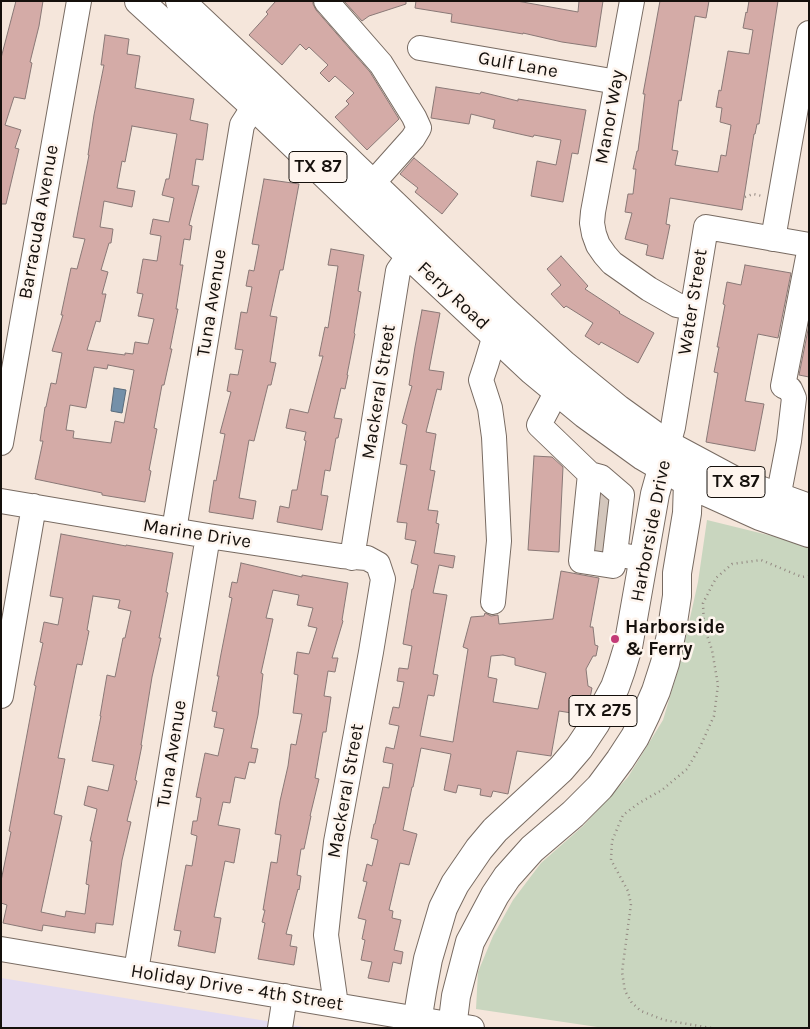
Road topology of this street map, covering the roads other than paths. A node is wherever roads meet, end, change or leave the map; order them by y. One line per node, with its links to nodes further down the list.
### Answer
1 (78, 1): 20 (street, Barracuda Avenue)
2 (139, 1): 10 (main road, Ferry Road / TX 87)
3 (180, 1): 9 (main road, Ferry Road / TX 87)
4 (326, 1): 12 (street)
5 (632, 1): 8 (street, Manor Way)
6 (809, 33): 11 (street)
7 (420, 48): 8 (street, Gulf Lane)
8 (617, 82): 17 (street, Manor Way)
9 (268, 84): 10 (street, Tuna Avenue); 12 (main road, Ferry Road / TX 87)
10 (254, 106): 14 (main road, Ferry Road / TX 87); 29 (street, Tuna Avenue)
11 (801, 129): 13 (street)
12 (372, 184): 14 (main road, Ferry Road / TX 87)
13 (773, 239): 15 (street); 17 (street, Water Street)
14 (416, 244): 18 (main road, Ferry Road / TX 87); 21 (main road, Ferry Road / TX 87); 32 (street, Mackeral Street)
15 (809, 245)
16 (809, 252): 24 (street)
17 (692, 308): 21 (street, Water Street)
18 (495, 335): 19 (main road, Ferry Road / TX 87); 35 (street)
19 (557, 391): 21 (main road, Ferry Road / TX 87); 22 (street)
20 (1, 443)
21 (665, 456): 23 (main road, Harborside Drive); 24 (main road, Ferry Road / TX 87); 33 (main road, Harborside Drive / TX 275)
22 (590, 474): 28 (street); 28 (street)
23 (688, 482): 30 (main road, TX 87); 38 (main road, Harborside Drive / TX 275)
24 (778, 498): 27 (main road, Ferry Road / TX 87)
25 (1, 501): 26 (street, Marine Drive)
26 (34, 506): 29 (street, Marine Drive); 36 (street)
27 (809, 508)
28 (604, 526): 33 (street)
29 (174, 530): 31 (street, Marine Drive)
30 (809, 533)
31 (208, 536): 32 (street, Marine Drive); 40 (street, Tuna Avenue)
32 (352, 558): 34 (street, Marine Drive)
33 (643, 559): 37 (main road, Harborside Drive / TX 275)
34 (383, 578): 42 (street, Mackeral Street)
35 (493, 602)
36 (1, 696)
37 (561, 769): 38 (main road); 43 (main road, Harborside Drive / TX 275)
38 (590, 798): 44 (main road, Harborside Drive / TX 275)
39 (1, 949): 40 (street, Holiday Drive - 4th Street)
40 (136, 971): 41 (street, Holiday Drive - 4th Street)
41 (285, 996): 42 (street, Holiday Drive - 4th Street); 45 (street)
42 (336, 1005): 43 (street, Holiday Drive - 4th Street)
43 (417, 1023): 44 (street, Holiday Drive - 4th Street)
44 (459, 1027)
45 (280, 1028)

